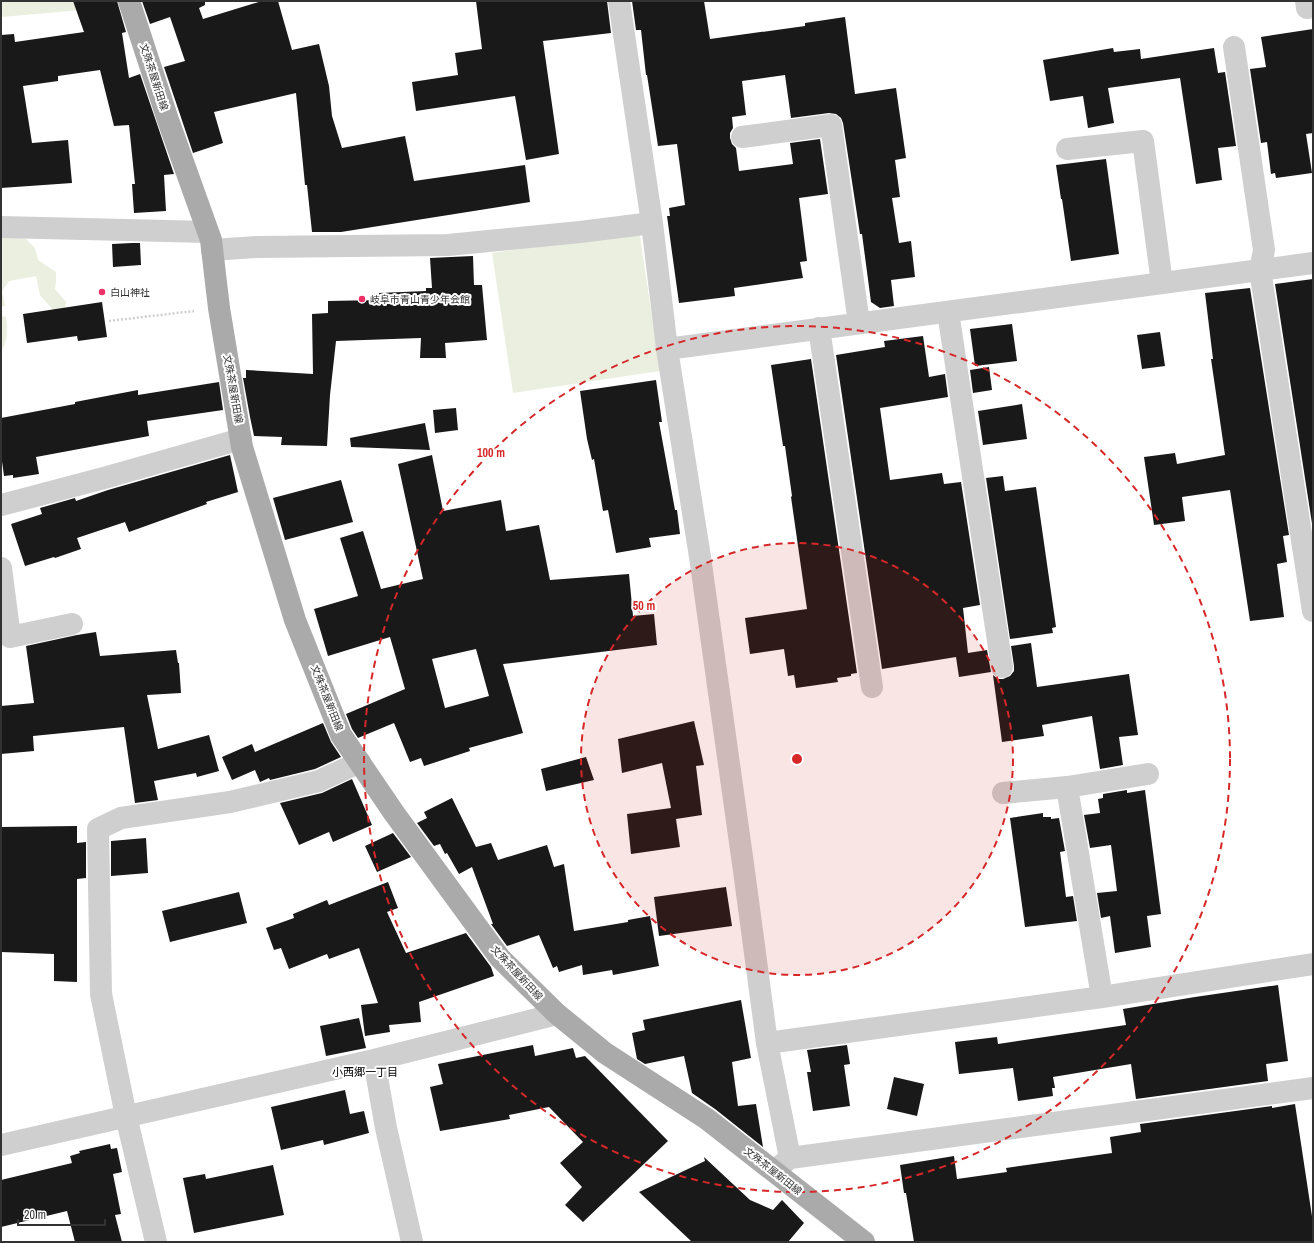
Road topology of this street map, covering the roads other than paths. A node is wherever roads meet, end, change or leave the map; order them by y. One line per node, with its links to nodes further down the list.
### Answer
1 (129, 1): 10 (main road, 文殊茶屋新田線)
2 (619, 1): 8 (street)
3 (1306, 1): 4 (street)
4 (1313, 7)
5 (1234, 47): 12 (street)
6 (742, 137): 15 (street)
7 (1067, 149): 13 (street)
8 (652, 223): 10 (street); 17 (street)
9 (1, 227): 10 (street)
10 (210, 241): 18 (main road, 文殊茶屋新田線)
11 (1313, 263): 12 (street)
12 (1260, 270): 13 (street); 21 (street)
13 (1162, 283): 14 (street)
14 (948, 312): 15 (street); 23 (street)
15 (859, 323): 16 (street)
16 (819, 328): 17 (street); 24 (street)
17 (667, 349): 32 (street)
18 (241, 438): 19 (street); 25 (main road, 文殊茶屋新田線)
19 (1, 505)
20 (1, 568): 22 (street)
21 (1313, 611)
22 (72, 624)
23 (1002, 668)
24 (872, 687)
25 (360, 762): 31 (main road, 文殊茶屋新田線); 35 (street)
26 (1148, 774): 27 (street)
27 (1067, 787): 28 (street); 30 (street)
28 (1003, 793)
29 (1313, 964): 30 (street)
30 (1102, 997): 32 (street)
31 (557, 1014): 33 (street); 38 (main road, 文殊茶屋新田線)
32 (767, 1043): 37 (street)
33 (374, 1060): 35 (street); 40 (street)
34 (1313, 1088): 37 (street)
35 (126, 1116): 36 (street); 39 (street)
36 (1, 1145)
37 (790, 1158): 38 (street)
38 (773, 1171): 41 (main road, 文殊茶屋新田線)
39 (156, 1242)
40 (412, 1242)
41 (864, 1242)

